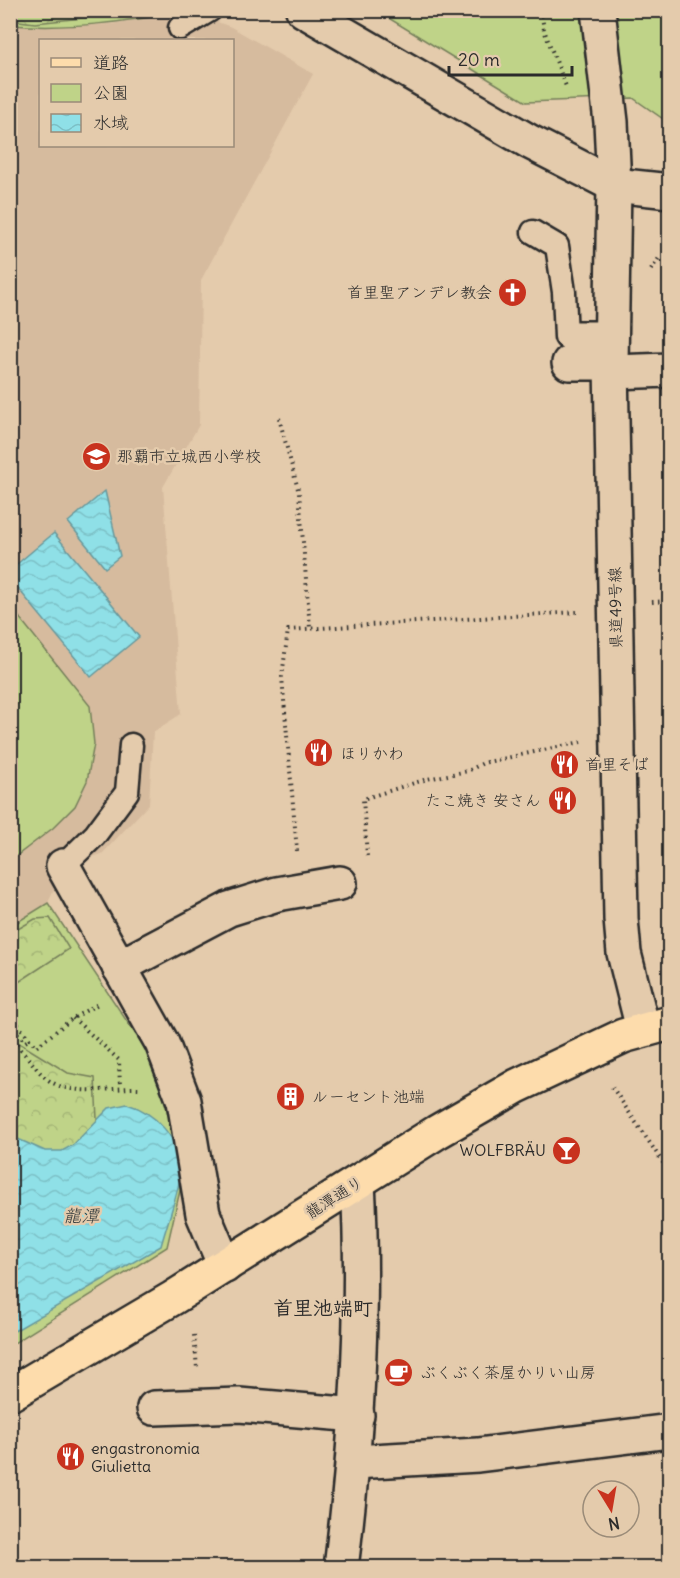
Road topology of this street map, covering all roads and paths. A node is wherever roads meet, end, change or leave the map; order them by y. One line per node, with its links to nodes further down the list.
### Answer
1 (210, 10): 5 (lane)
2 (303, 10): 7 (street)
3 (541, 10): 6 (path)
4 (598, 10): 7 (street, 県道49号線)
5 (180, 28)
6 (570, 100)
7 (614, 185): 8 (street); 11 (street, 県道49号線)
8 (669, 191)
9 (533, 232): 10 (lane)
10 (572, 351): 11 (street)
11 (612, 358): 12 (street); 26 (street, 県道49号線)
12 (669, 370)
13 (279, 417): 17 (path)
14 (669, 601): 15 (path)
15 (649, 602)
16 (584, 612): 17 (path)
17 (310, 628): 22 (path)
18 (587, 741): 21 (path)
19 (131, 745): 20 (lane)
20 (63, 866): 23 (street)
21 (339, 883): 22 (street)
22 (300, 890): 23 (street)
23 (119, 967): 33 (street)
24 (10, 1015): 28 (path)
25 (10, 1024): 28 (path)
26 (656, 1026): 35 (main road, 龍潭通り)
27 (10, 1034): 30 (path)
28 (30, 1039): 31 (path)
29 (10, 1043): 30 (path)
30 (24, 1053): 31 (path)
31 (120, 1087): 33 (path)
32 (612, 1087): 34 (path)
33 (180, 1089): 36 (street)
34 (669, 1173)
35 (358, 1182): 36 (main road, 龍潭通り); 41 (street)
36 (225, 1266): 39 (main road, 龍潭通り)
37 (194, 1335): 38 (path)
38 (197, 1375)
39 (10, 1394)
40 (154, 1408): 41 (street)
41 (357, 1415): 43 (street)
42 (669, 1431): 43 (street)
43 (354, 1462): 44 (street)
44 (341, 1568)

